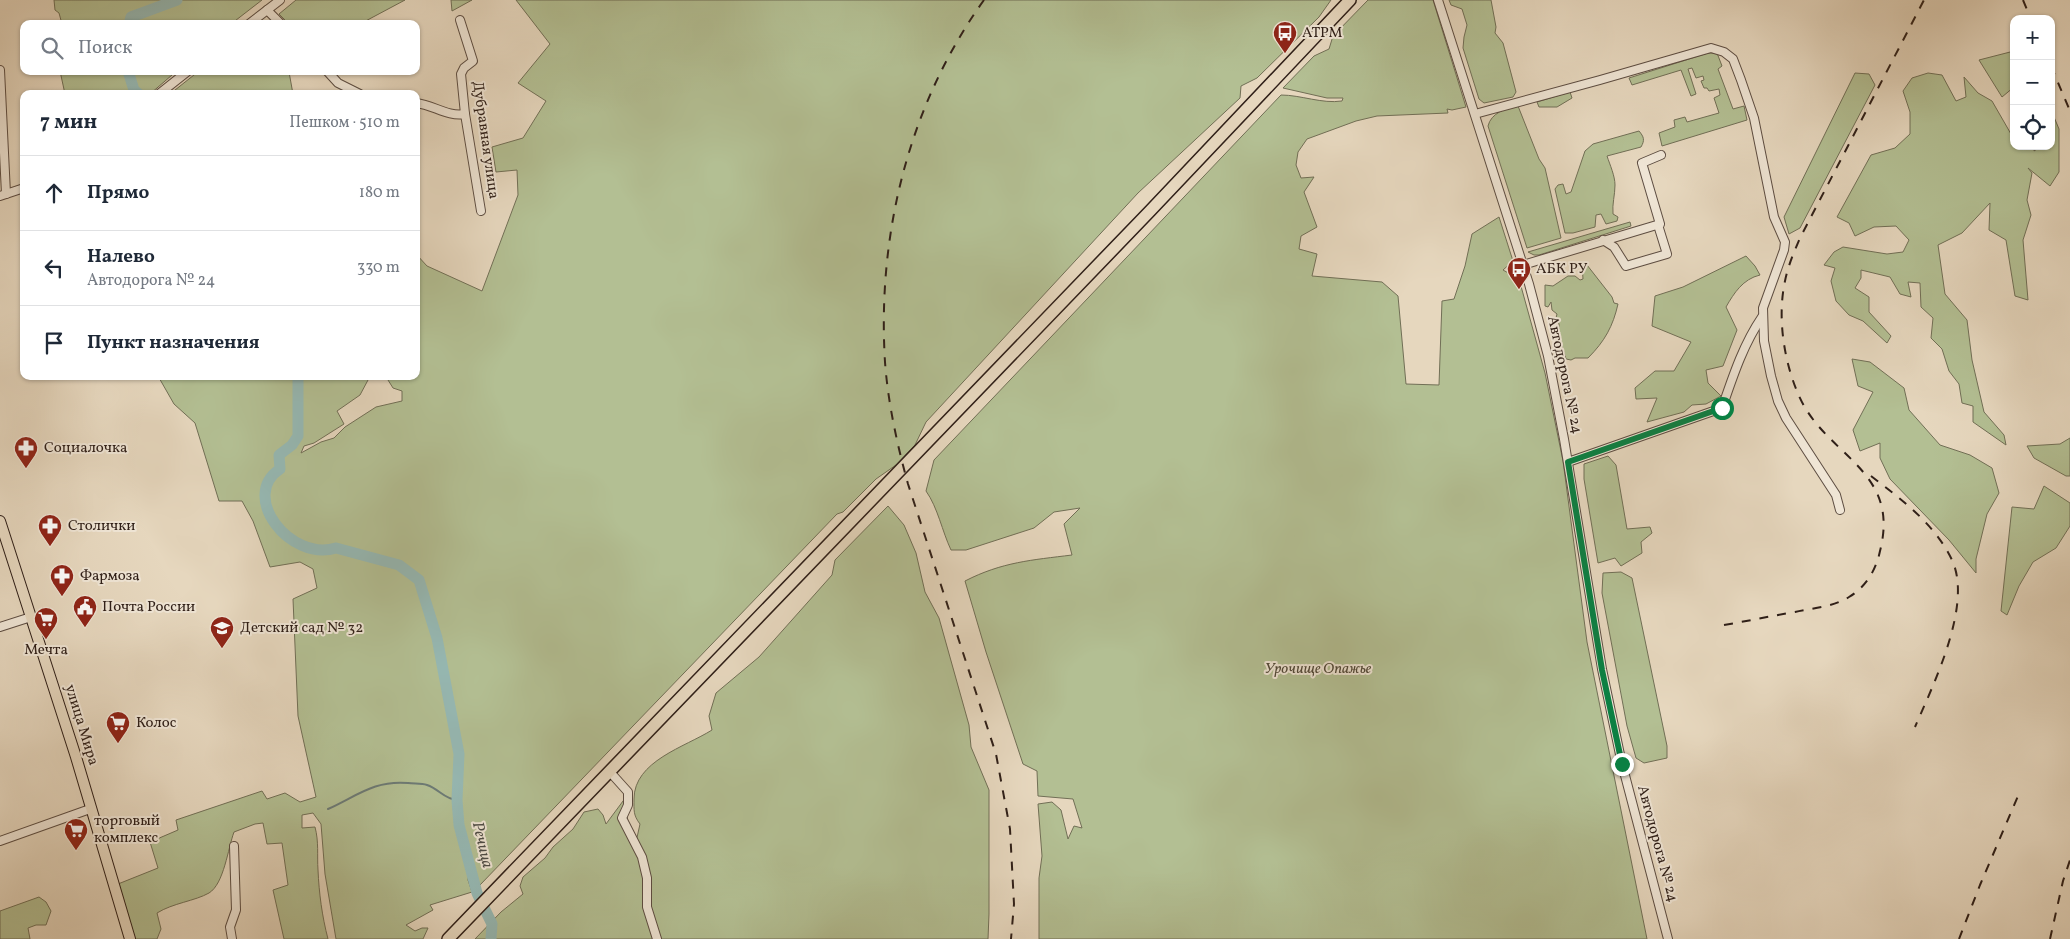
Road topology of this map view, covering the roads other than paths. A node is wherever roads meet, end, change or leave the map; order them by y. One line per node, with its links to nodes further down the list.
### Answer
1 (280, 0): 4 (street)
2 (1350, 0): 29 (highway)
3 (1438, 0): 15 (street, Автодорога № 24)
4 (267, 10): 5 (street); 6 (street)
5 (254, 20)
6 (277, 20)
7 (460, 20): 14 (street, Дубравная улица)
8 (0, 70): 18 (street)
9 (183, 75): 11 (street)
10 (331, 75): 12 (street)
11 (164, 90)
12 (352, 90)
13 (420, 104): 14 (street)
14 (466, 114): 19 (street, Дубравная улица)
15 (1475, 114): 22 (street, Автодорога № 24); 23 (street)
16 (1661, 155): 20 (street)
17 (20, 189): 18 (street)
18 (3, 195)
19 (481, 211)
20 (1658, 224): 21 (street); 21 (street)
21 (1603, 240): 22 (street)
22 (1523, 265): 24 (street, Автодорога № 24)
23 (1762, 317): 24 (street); 25 (street)
24 (1568, 462): 37 (street, Автодорога № 24)
25 (1840, 510)
26 (0, 521): 27 (main road, улица Мира)
27 (31, 617): 28 (street); 30 (main road, улица Мира)
28 (0, 626)
29 (610, 772): 35 (highway); 36 (street)
30 (90, 809): 31 (street); 33 (main road, улица Мира)
31 (0, 841)
32 (234, 846): 34 (street)
33 (130, 939)
34 (232, 939)
35 (448, 939)
36 (656, 939)
37 (1668, 939)

